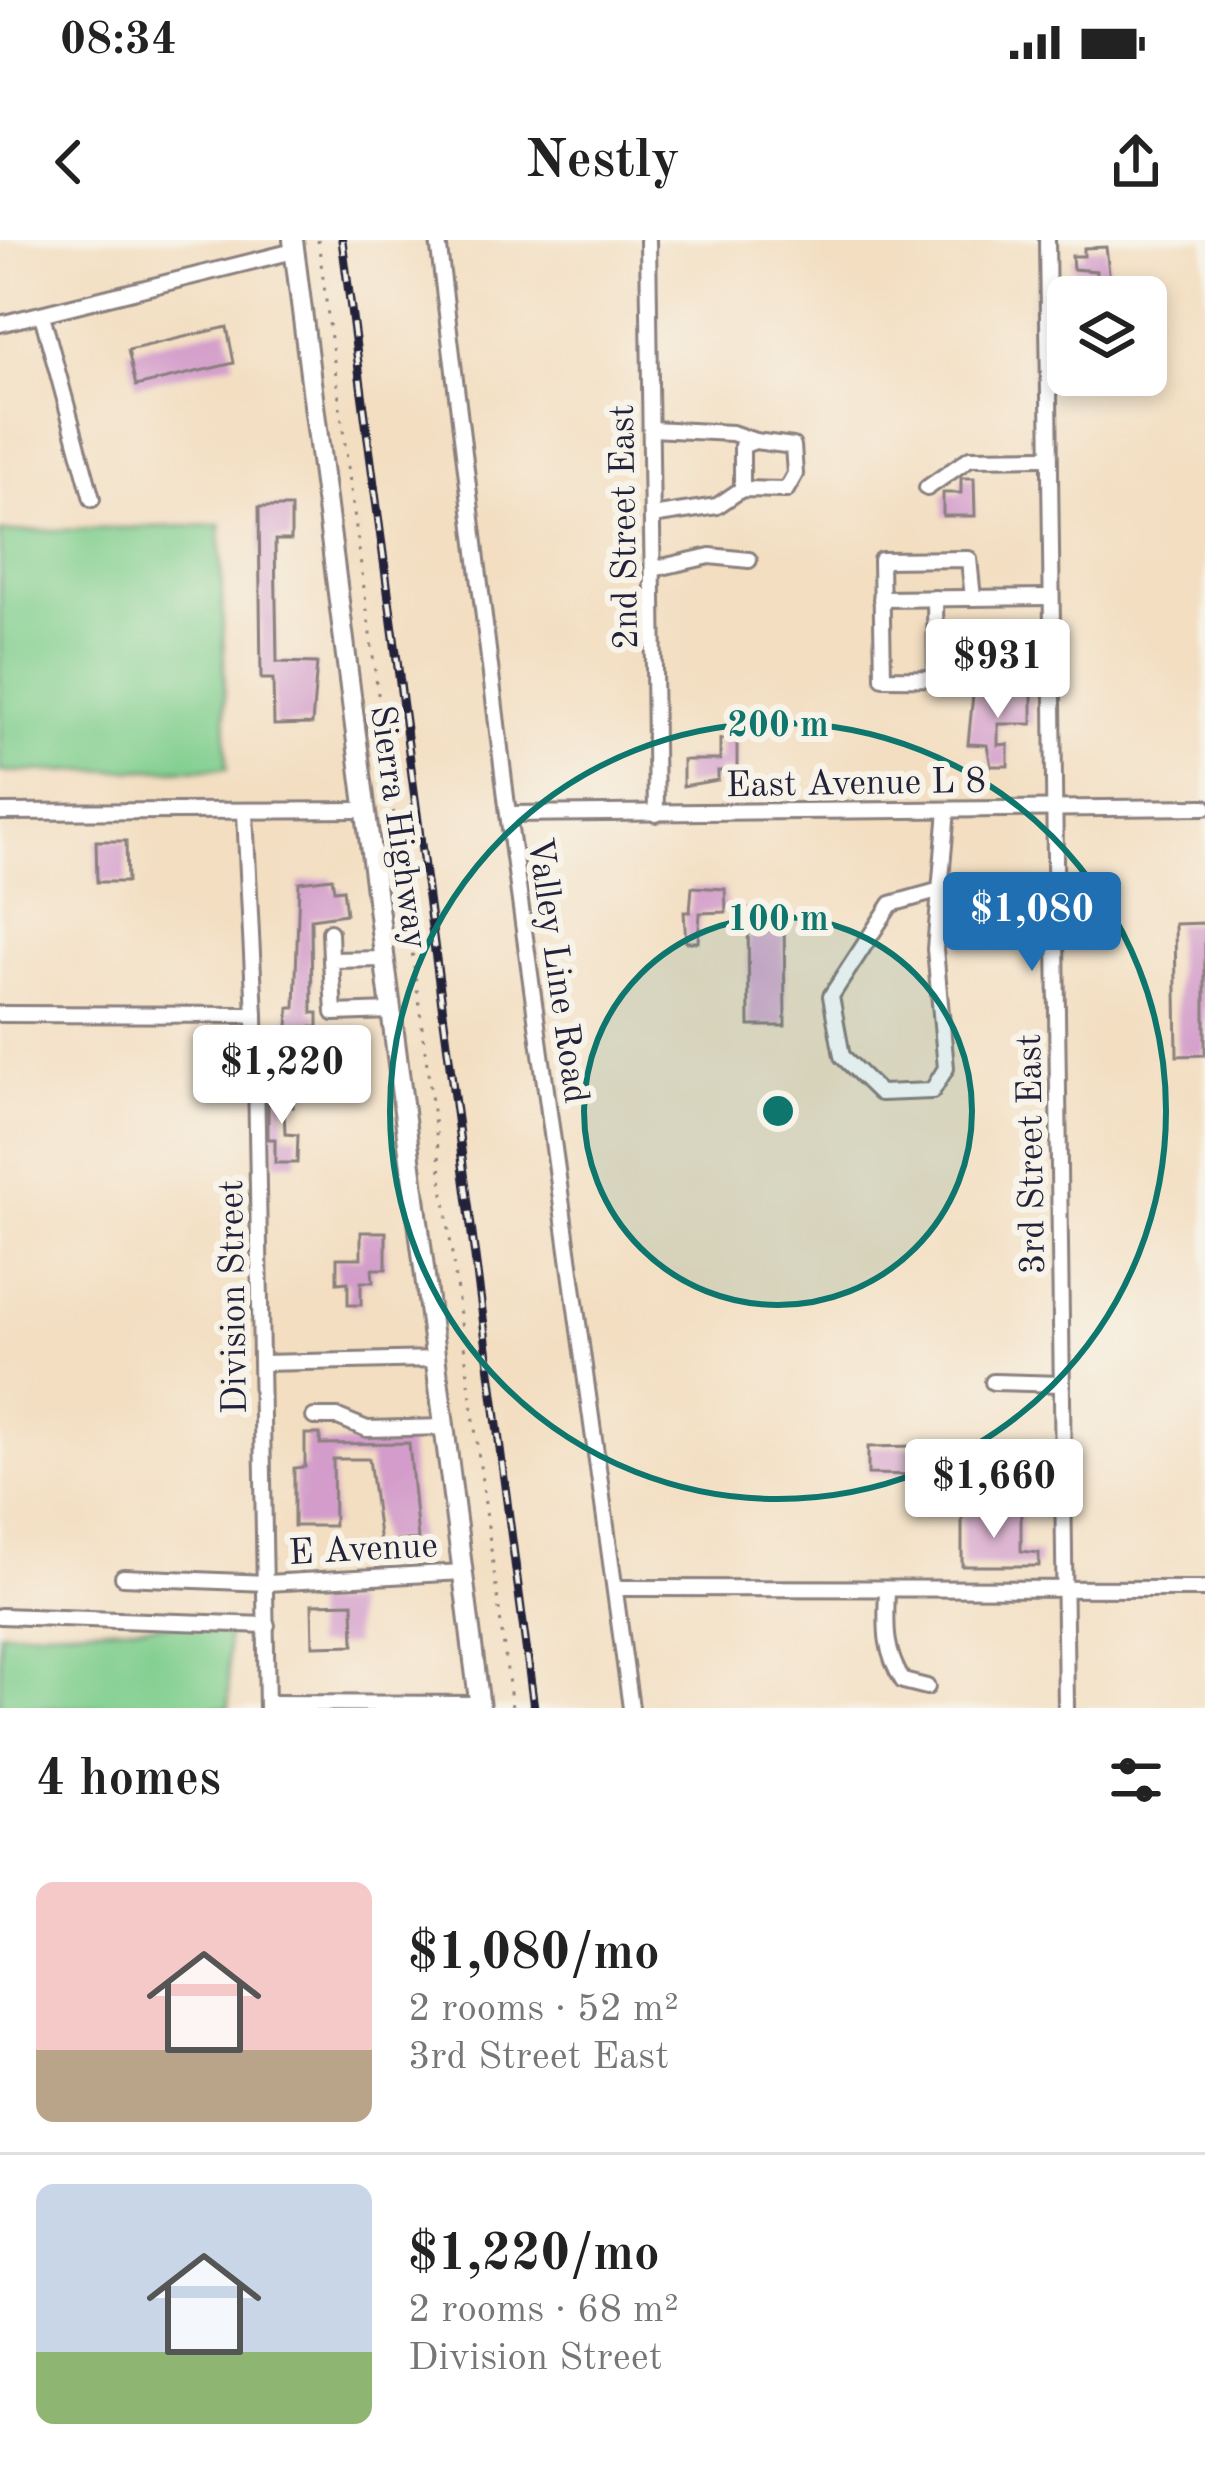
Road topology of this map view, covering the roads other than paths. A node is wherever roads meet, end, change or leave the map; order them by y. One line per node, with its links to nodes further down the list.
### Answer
1 (438, 240): 28 (street, Valley Line Road)
2 (649, 240): 7 (street, 2nd Street East)
3 (1046, 240): 9 (street, 3rd Street East)
4 (294, 246): 5 (street); 24 (main road, Sierra Highway)
5 (42, 314): 6 (street); 12 (street)
6 (0, 324)
7 (651, 429): 8 (street); 13 (street, 2nd Street East)
8 (755, 441): 11 (street); 11 (street)
9 (1047, 457): 10 (street); 16 (street, 3rd Street East)
10 (927, 488)
11 (742, 489): 13 (street)
12 (92, 499)
13 (652, 516): 15 (street, 2nd Street East)
14 (749, 560): 15 (street)
15 (653, 569): 29 (street, 2nd Street East)
16 (1050, 597): 18 (street); 20 (street, 3rd Street East)
17 (935, 598): 18 (street); 19 (street); 21 (street)
18 (973, 598): 19 (street)
19 (881, 599): 21 (street)
20 (1052, 670): 21 (street); 23 (street, 3rd Street East)
21 (936, 679)
22 (1205, 807): 23 (street, East Avenue L 8)
23 (1055, 808): 25 (street, East Avenue L 8); 40 (street, 3rd Street East)
24 (365, 810): 27 (street); 32 (main road, Sierra Highway)
25 (947, 810): 29 (street, East Avenue L 8); 30 (street)
26 (0, 812): 27 (street)
27 (245, 813): 36 (street, Division Street)
28 (508, 814): 29 (street, East Avenue L 8); 46 (street, Valley Line Road)
29 (656, 814)
30 (941, 890): 30 (street)
31 (330, 932): 33 (street)
32 (385, 959): 33 (street); 34 (main road, Sierra Highway)
33 (331, 960): 34 (street)
34 (392, 1011): 37 (main road, Sierra Highway)
35 (0, 1015): 36 (street)
36 (255, 1015): 38 (street, Division Street)
37 (437, 1359): 38 (street); 42 (main road, Sierra Highway)
38 (262, 1363): 45 (street, Division Street)
39 (993, 1382): 40 (street)
40 (1062, 1384): 49 (street, 3rd Street East)
41 (314, 1417): 42 (street)
42 (445, 1427): 43 (main road, Sierra Highway)
43 (463, 1572): 45 (street, E Avenue); 56 (main road, Sierra Highway)
44 (123, 1576): 45 (street, E Avenue)
45 (266, 1583): 51 (street, Division Street)
46 (616, 1588): 47 (street); 57 (street, Valley Line Road)
47 (887, 1589): 49 (street); 52 (street)
48 (1205, 1589): 49 (street)
49 (1064, 1590): 58 (street, 3rd Street East)
50 (0, 1616): 51 (street)
51 (267, 1625): 53 (street, Division Street)
52 (927, 1687)
53 (267, 1705): 54 (street)
54 (317, 1705): 55 (street)
55 (409, 1706): 56 (street)
56 (480, 1706)
57 (631, 1708)
58 (1066, 1708)

